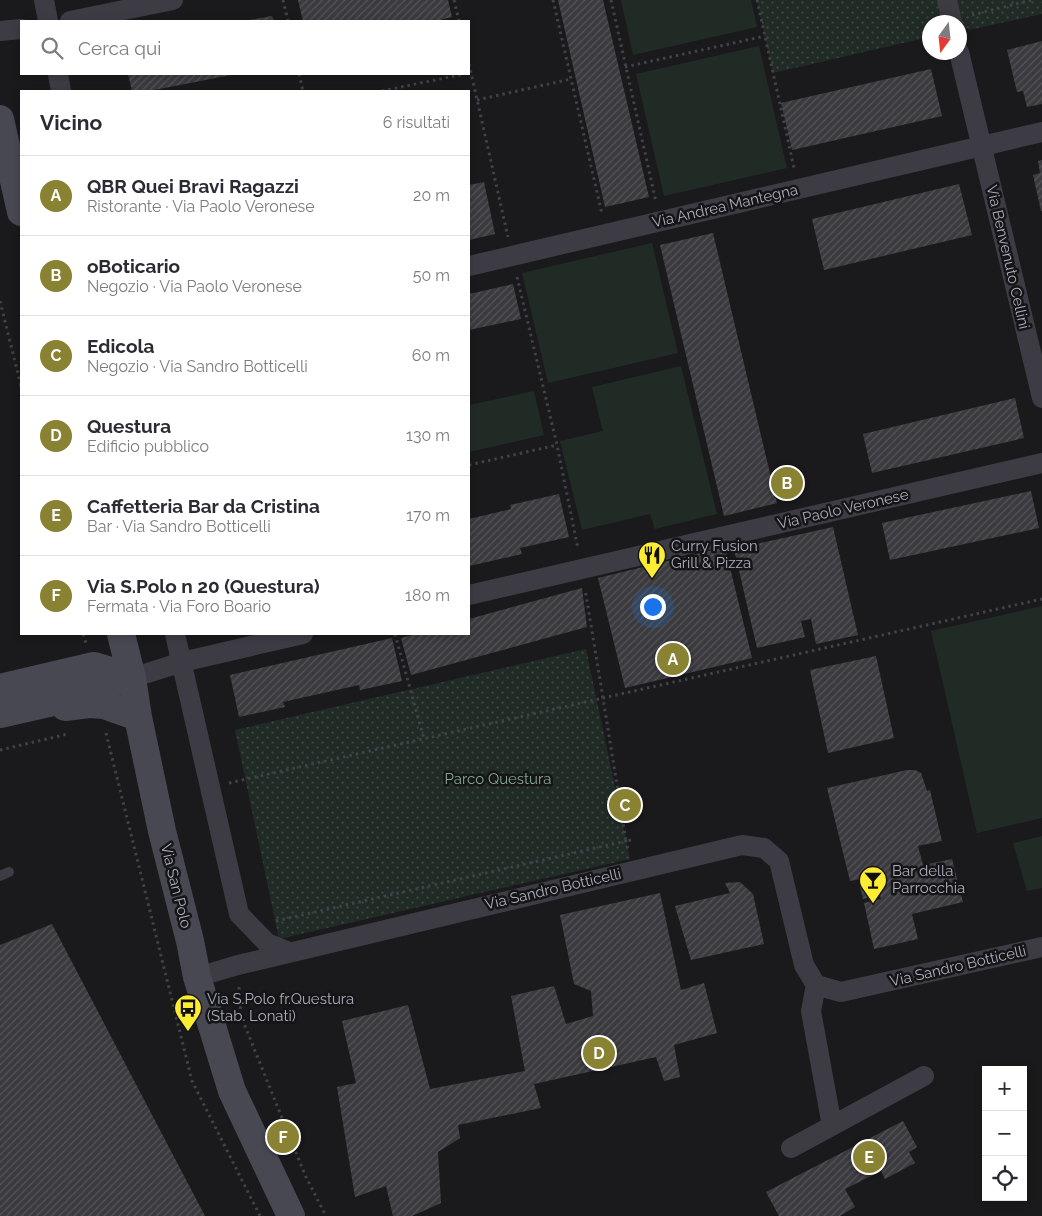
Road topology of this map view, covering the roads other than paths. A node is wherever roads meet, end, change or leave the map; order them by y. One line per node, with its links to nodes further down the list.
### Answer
1 (44, 0): 5 (street)
2 (173, 0): 6 (street)
3 (947, 0): 4 (street)
4 (951, 15)
5 (48, 20)
6 (75, 20)
7 (20, 29): 8 (street)
8 (0, 31)
9 (961, 60): 14 (street, Via Benvenuto Cellini)
10 (58, 75): 11 (street)
11 (61, 90)
12 (0, 119): 15 (main road)
13 (1042, 132): 14 (street)
14 (981, 145): 16 (street, Via Andrea Mantegna); 17 (street, Via Benvenuto Cellini)
15 (20, 208)
16 (470, 266)
17 (1042, 398)
18 (1042, 463): 19 (street, Via Paolo Veronese)
19 (470, 595)
20 (121, 635): 24 (main road, Via San Polo)
21 (175, 635): 23 (street)
22 (299, 635): 23 (street)
23 (182, 662): 24 (street); 30 (street)
24 (132, 678): 25 (main road); 26 (main road); 28 (main road, Via San Polo)
25 (0, 688)
26 (53, 702): 27 (main road); 28 (main road)
27 (0, 714)
28 (138, 717): 31 (main road, Via San Polo)
29 (1042, 947): 32 (street, Via Sandro Botticelli)
30 (289, 952): 31 (street, Via Sandro Botticelli); 32 (street, Via Sandro Botticelli)
31 (197, 977): 36 (main road, Via San Polo)
32 (816, 985): 34 (street)
33 (924, 1076): 34 (street)
34 (832, 1126): 35 (street)
35 (791, 1148)
36 (291, 1216)

